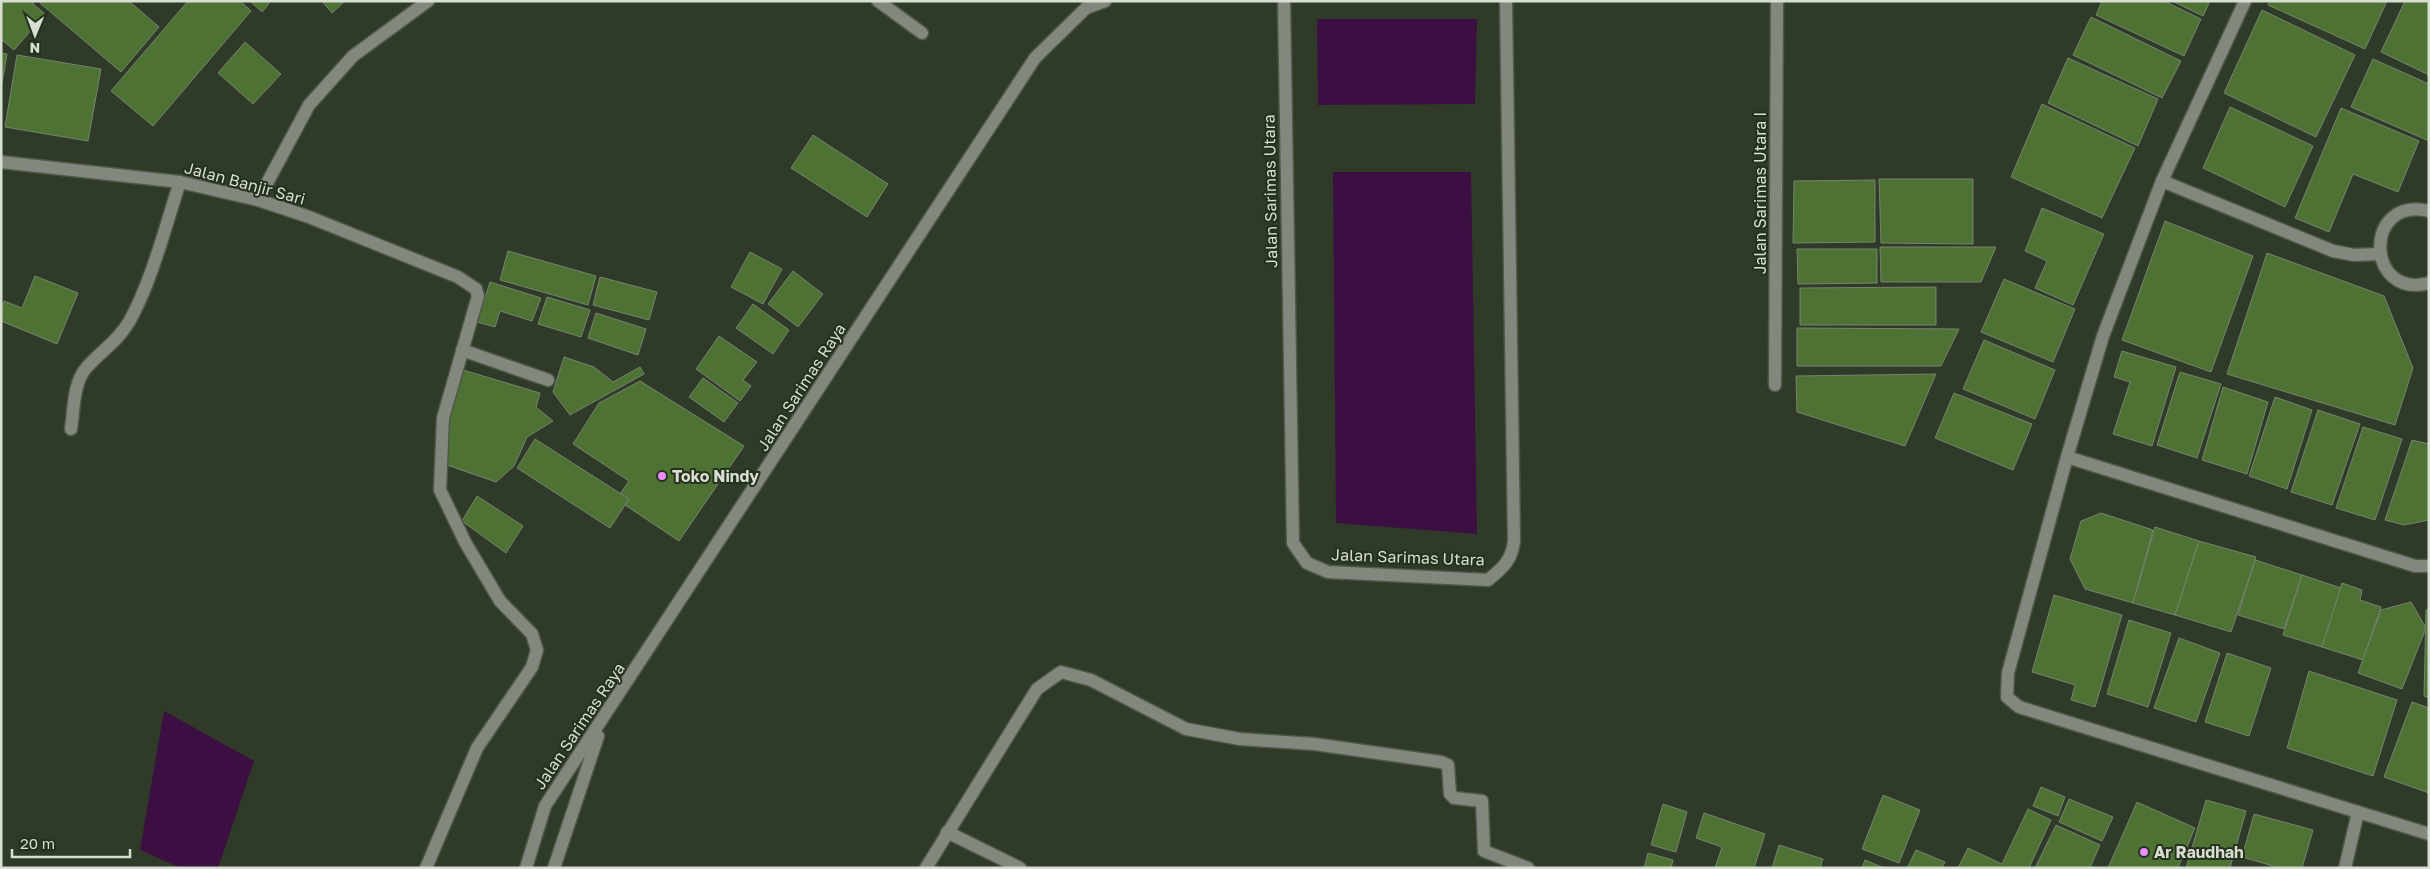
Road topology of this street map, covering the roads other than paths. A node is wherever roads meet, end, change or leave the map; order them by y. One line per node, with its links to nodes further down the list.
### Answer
1 (428, 1): 12 (street)
2 (878, 1): 8 (street)
3 (1105, 1): 22 (street, Jalan Sarimas Raya)
4 (1284, 1): 5 (street, Jalan Sarimas Utara)
5 (1506, 1)
6 (1777, 1): 18 (street, Jalan Sarimas Utara I)
7 (2245, 1): 10 (street)
8 (922, 33)
9 (1, 162): 11 (street, Jalan Banjir Sari)
10 (2162, 181): 14 (street); 20 (street)
11 (180, 182): 12 (street, Jalan Banjir Sari); 19 (street)
12 (258, 200): 16 (street, Jalan Banjir Sari)
13 (2429, 211): 14 (street)
14 (2379, 254): 15 (street)
15 (2428, 286)
16 (462, 350): 17 (street); 26 (street)
17 (548, 380)
18 (1775, 386)
19 (72, 429)
20 (2067, 457): 21 (street); 23 (street)
21 (2429, 566)
22 (604, 719): 27 (street, Jalan Sarimas Raya); 28 (street)
23 (2358, 812): 25 (street); 32 (street)
24 (947, 832): 29 (street); 30 (street); 31 (street)
25 (2429, 834)
26 (426, 868)
27 (526, 868)
28 (554, 868)
29 (926, 868)
30 (1020, 868)
31 (1528, 868)
32 (2345, 868)

